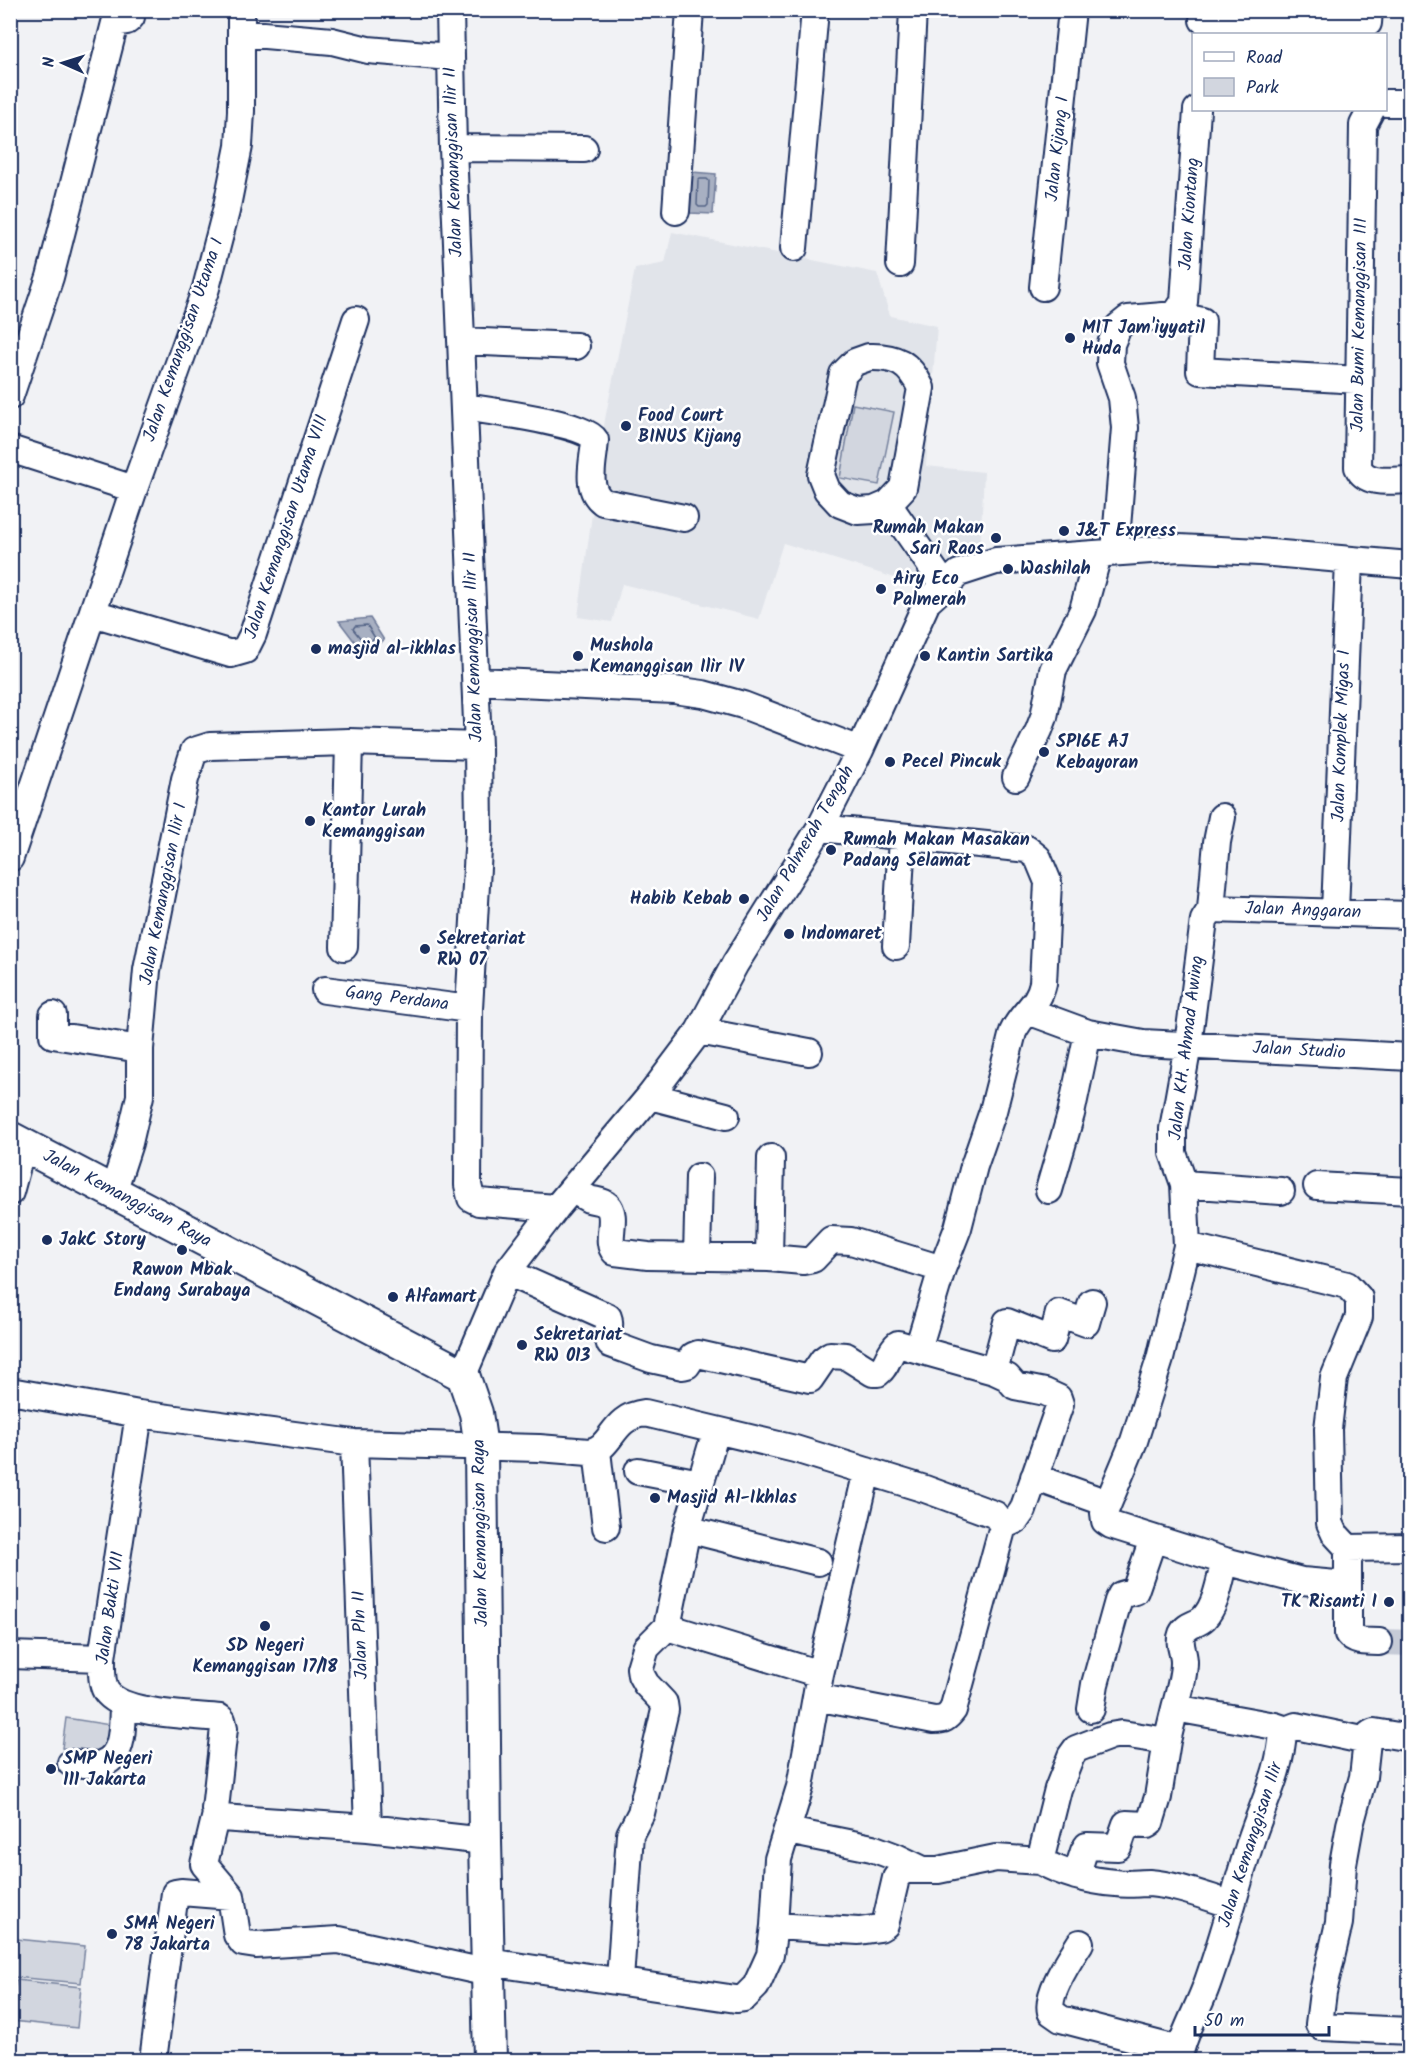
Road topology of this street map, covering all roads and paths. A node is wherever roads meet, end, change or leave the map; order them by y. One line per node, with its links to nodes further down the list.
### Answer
1 (131, 10): 25 (street)
2 (450, 10): 10 (street, Jalan Kemanggisan Ilir II)
3 (690, 10): 17 (street)
4 (815, 10): 18 (street)
5 (913, 10): 19 (street)
6 (1072, 10): 20 (street, Jalan Kijang I)
7 (1368, 17): 9 (street)
8 (241, 22): 10 (street); 31 (street, Jalan Kemanggisan Utama I)
9 (1203, 22)
10 (450, 57): 15 (street, Jalan Kemanggisan Ilir II)
11 (1387, 103): 12 (street)
12 (1410, 104)
13 (1197, 111): 21 (street, Jalan Kiontang)
14 (1367, 117): 26 (street, Jalan Bumi Kemanggisan III)
15 (453, 148): 16 (street); 23 (street, Jalan Kemanggisan Ilir II)
16 (584, 149)
17 (676, 212)
18 (794, 248)
19 (900, 264)
20 (1043, 287)
21 (1175, 315): 26 (street); 34 (street)
22 (356, 320): 38 (street, Jalan Kemanggisan Utama VIII)
23 (461, 340): 24 (street); 28 (street, Jalan Kemanggisan Ilir II)
24 (576, 346)
25 (17, 353): 27 (street)
26 (1359, 380): 30 (street, Jalan Bumi Kemanggisan III)
27 (10, 396)
28 (465, 407): 33 (street); 39 (street, Jalan Kemanggisan Ilir II)
29 (10, 449): 31 (street)
30 (1410, 480)
31 (134, 489): 38 (street, Jalan Kemanggisan Utama I)
32 (888, 504): 32 (street); 37 (street)
33 (684, 518)
34 (1106, 554): 35 (street, Jalan Palmerah Tengah); 37 (street, Jalan Palmerah Tengah); 43 (street)
35 (1349, 561): 36 (street); 48 (street, Jalan Komplek Migas I)
36 (1410, 565)
37 (945, 586): 42 (street, Jalan Palmerah Tengah)
38 (93, 613): 47 (street, Jalan Kemanggisan Utama I)
39 (476, 681): 41 (street, Jalan Kemanggisan Ilir II); 42 (street)
40 (350, 742): 41 (street); 52 (street); 60 (street, Jalan Kemanggisan Ilir I)
41 (478, 746): 54 (street, Jalan Kemanggisan Ilir II)
42 (860, 750): 45 (street, Jalan Palmerah Tengah)
43 (1016, 777)
44 (1222, 817): 49 (street, Jalan KH. Ahmad Awing)
45 (820, 828): 46 (street); 57 (street, Jalan Palmerah Tengah)
46 (903, 837): 51 (street); 55 (street)
47 (10, 858)
48 (1335, 911): 49 (street, Jalan Anggaran); 50 (street, Jalan Anggaran)
49 (1207, 914): 59 (street, Jalan KH. Ahmad Awing)
50 (1410, 915)
51 (896, 946)
52 (344, 947)
53 (325, 990): 54 (street, Gang Perdana)
54 (470, 1009): 75 (street, Jalan Kemanggisan Ilir II)
55 (1028, 1011): 58 (street, Jalan Studio); 79 (street)
56 (53, 1015): 60 (street)
57 (699, 1031): 61 (street); 63 (street, Jalan Palmerah Tengah)
58 (1088, 1033): 59 (street, Jalan Studio); 70 (street)
59 (1188, 1045): 62 (street, Jalan Studio); 68 (street, Jalan KH. Ahmad Awing)
60 (140, 1049): 74 (street, Jalan Kemanggisan Ilir I)
61 (809, 1052)
62 (1410, 1058)
63 (650, 1096): 64 (street); 75 (street, Jalan Palmerah Tengah)
64 (726, 1116)
65 (17, 1141): 73 (street); 74 (main road, Jalan Kemanggisan Raya)
66 (771, 1158): 78 (street)
67 (699, 1177): 77 (street)
68 (1184, 1184): 71 (street); 76 (street, Jalan KH. Ahmad Awing)
69 (1317, 1186): 72 (street)
70 (1049, 1190)
71 (1281, 1191)
72 (1410, 1191)
73 (10, 1192)
74 (113, 1192): 84 (main road, Jalan Kemanggisan Raya)
75 (564, 1198): 77 (street); 80 (street, Jalan Palmerah Tengah)
76 (1187, 1246): 95 (street, Jalan KH. Ahmad Awing); 101 (street)
77 (697, 1256): 78 (street)
78 (769, 1258): 79 (street)
79 (942, 1269): 82 (street)
80 (507, 1272): 82 (street); 84 (street, Jalan Palmerah Tengah)
81 (1092, 1302): 83 (street)
82 (918, 1349): 83 (street)
83 (994, 1371): 93 (street)
84 (463, 1375): 89 (main road, Jalan Kemanggisan Raya)
85 (10, 1391): 86 (street)
86 (139, 1414): 88 (street); 108 (street, Jalan Bakti VII)
87 (716, 1431): 90 (street); 92 (street); 94 (street)
88 (354, 1443): 89 (street); 119 (street, Jalan Pln II)
89 (481, 1448): 90 (street); 121 (main road, Jalan Kemanggisan Raya)
90 (597, 1451): 97 (street)
91 (638, 1471): 94 (street)
92 (867, 1471): 96 (street); 109 (street)
93 (1034, 1477): 95 (street); 96 (street)
94 (700, 1483): 98 (street)
95 (1107, 1503): 99 (street)
96 (1003, 1526): 109 (street)
97 (606, 1527)
98 (687, 1529): 103 (street); 105 (street)
99 (1153, 1539): 102 (street); 112 (street)
100 (1410, 1547): 101 (street)
101 (1348, 1548): 104 (street)
102 (1225, 1561): 104 (street); 111 (street)
103 (818, 1562)
104 (1348, 1585): 106 (street)
105 (667, 1627): 109 (street); 130 (street)
106 (1379, 1642)
107 (10, 1655): 108 (street)
108 (102, 1658): 110 (street, Jalan Bakti VII)
109 (818, 1686): 120 (street)
110 (123, 1704): 117 (street); 118 (street)
111 (1175, 1708): 113 (street); 115 (street)
112 (1091, 1709)
113 (1283, 1731): 116 (street); 126 (street, Jalan Kemanggisan Ilir)
114 (1410, 1738): 116 (street)
115 (1167, 1741): 122 (street); 124 (street)
116 (1367, 1741): 131 (street)
117 (71, 1763)
118 (216, 1814): 119 (street); 125 (street)
119 (368, 1828): 121 (street)
120 (788, 1831): 123 (street); 127 (street)
121 (476, 1840): 129 (main road, Jalan Kemanggisan Raya)
122 (1040, 1861): 123 (street); 124 (street)
123 (921, 1869): 127 (street)
124 (1076, 1876): 126 (street)
125 (231, 1896): 129 (street); 133 (street)
126 (1231, 1904): 132 (street, Jalan Kemanggisan Ilir)
127 (774, 1926): 130 (street)
128 (1080, 1943): 132 (street)
129 (488, 1967): 130 (street); 134 (main road, Jalan Kemanggisan Raya)
130 (620, 1980)
131 (1410, 2031)
132 (1179, 2055)
133 (153, 2061)
134 (489, 2061)

